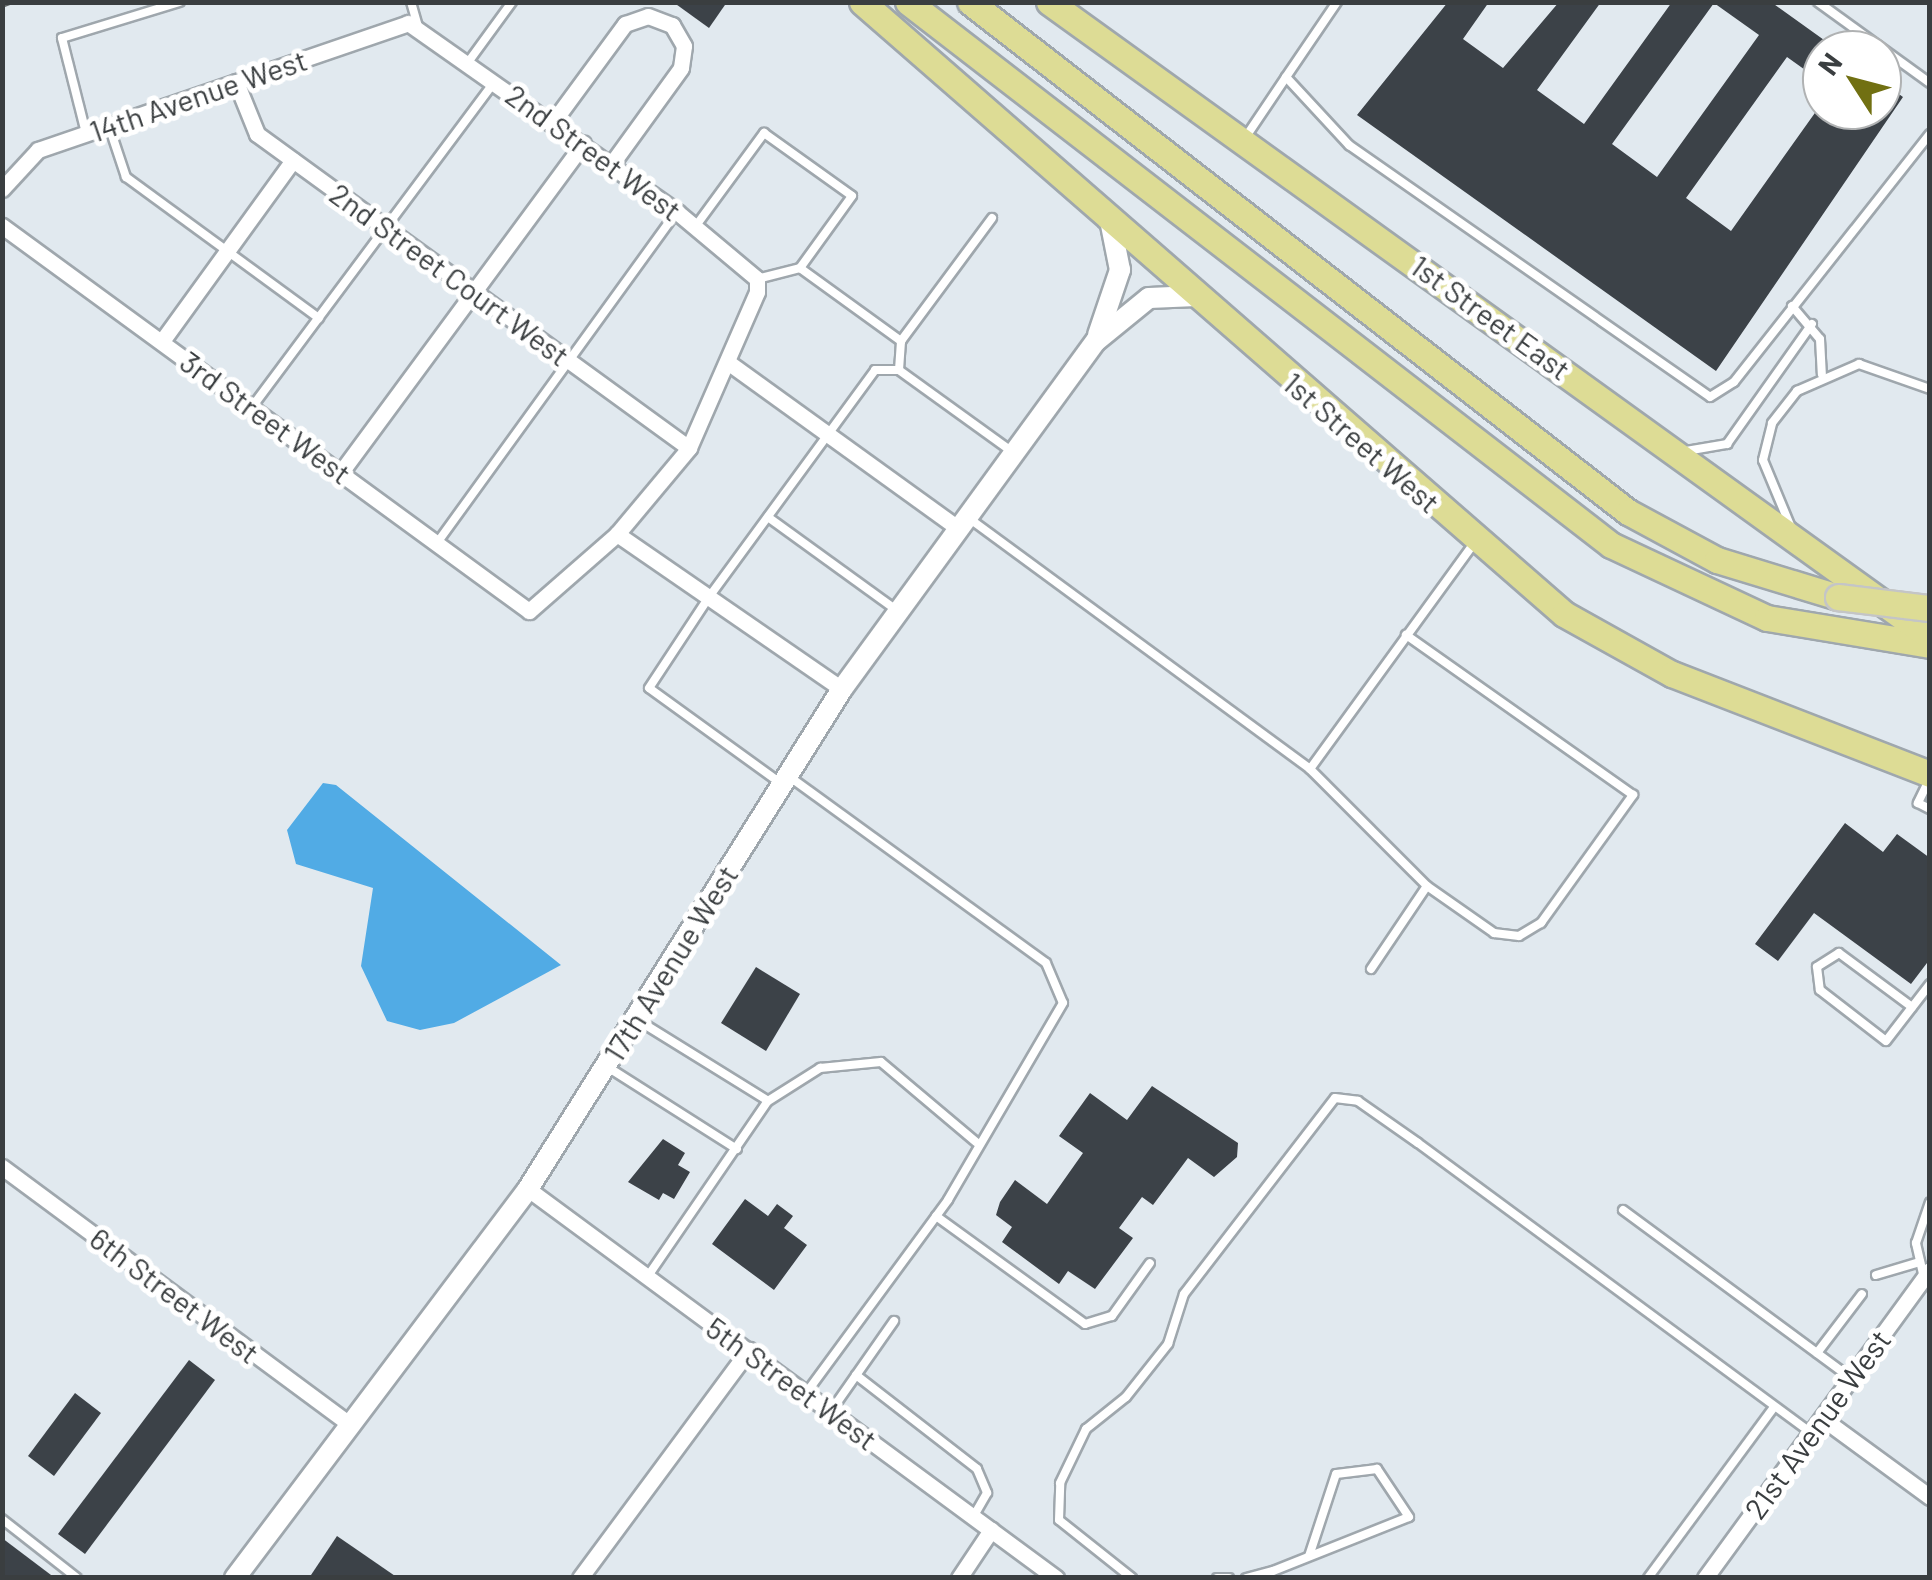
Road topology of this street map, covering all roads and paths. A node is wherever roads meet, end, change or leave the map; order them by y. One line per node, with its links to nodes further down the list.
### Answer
1 (180, 2): 18 (lane)
2 (411, 2): 10 (lane)
3 (512, 2): 11 (lane)
4 (862, 2): 27 (main road, 1st Street West)
5 (908, 2): 64 (main road)
6 (970, 2): 60 (main road, bridge)
7 (1049, 2): 20 (main road, 1st Street East)
8 (1337, 2): 12 (lane)
9 (1818, 2): 15 (lane)
10 (418, 27): 11 (street, 2nd Street West); 14 (street, 14th Avenue West)
11 (470, 61): 13 (street, 2nd Street West)
12 (1286, 76): 20 (lane); 36 (lane)
13 (495, 80): 16 (street, 2nd Street West); 29 (lane)
14 (236, 82): 17 (street, 14th Avenue West); 22 (street, 2nd Street Court West)
15 (1930, 82)
16 (554, 122): 21 (street, 2nd Street West); 23 (street)
17 (109, 126): 18 (street, 14th Avenue West); 31 (lane)
18 (86, 133): 24 (street, 14th Avenue West)
19 (1930, 134): 36 (lane)
20 (1243, 140): 50 (main road, 1st Street East)
21 (583, 144): 23 (street, 2nd Street West); 34 (street)
22 (293, 160): 29 (street, 2nd Street Court West); 31 (street)
23 (610, 166): 25 (street, 2nd Street West)
24 (2, 189)
25 (677, 212): 30 (street, 2nd Street West); 42 (lane)
26 (992, 218): 39 (lane)
27 (1110, 220): 35 (main road, 1st Street West); 40 (street, 17th Avenue West)
28 (2, 226): 41 (street, 3rd Street West)
29 (385, 227): 34 (street, 2nd Street Court West); 37 (lane)
30 (695, 227): 32 (lane); 33 (street, 2nd Street West)
31 (226, 252): 37 (lane); 41 (street)
32 (800, 268): 33 (lane); 39 (lane)
33 (758, 279): 43 (street)
34 (473, 291): 42 (street, 2nd Street Court West); 52 (street)
35 (1196, 296): 40 (street, 17th Avenue West); 57 (main road, 1st Street West)
36 (1792, 306): 38 (lane)
37 (319, 318): 47 (lane)
38 (1812, 324): 45 (lane); 50 (lane)
39 (901, 341): 44 (lane)
40 (1096, 341): 51 (street, 17th Avenue West)
41 (162, 342): 47 (street, 3rd Street West)
42 (567, 359): 49 (street, 2nd Street Court West); 58 (lane)
43 (728, 363): 48 (street); 49 (street)
44 (898, 370): 48 (lane); 51 (lane)
45 (1822, 374): 46 (lane); 56 (lane)
46 (1930, 389)
47 (252, 407): 52 (street, 3rd Street West)
48 (828, 434): 53 (lane); 54 (street)
49 (689, 448): 55 (street)
50 (1675, 450): 56 (main road, 1st Street East)
51 (1014, 453): 54 (street, 17th Avenue West)
52 (341, 472): 58 (street, 3rd Street West)
53 (768, 516): 59 (lane); 61 (lane)
54 (962, 522): 61 (street, 17th Avenue West); 66 (lane)
55 (617, 534): 58 (street, 3rd Street West); 59 (street)
56 (1798, 540): 63 (main road, 1st Street East)
57 (1475, 542): 62 (lane); 67 (main road, 1st Street West)
58 (436, 543)
59 (709, 598): 65 (street); 68 (lane)
60 (1930, 608)
61 (898, 611): 65 (street, 17th Avenue West)
62 (1406, 635): 66 (lane); 70 (lane)
63 (1930, 637)
64 (1930, 645)
65 (842, 690): 68 (street, 17th Avenue West)
66 (1310, 769): 70 (lane)
67 (1930, 776): 69 (lane)
68 (785, 780): 74 (street, 17th Avenue West); 77 (lane)
69 (1930, 809)
70 (1427, 886): 71 (lane)
71 (1371, 969)
72 (1930, 984): 73 (lane)
73 (1912, 1007): 73 (lane)
74 (636, 1019): 75 (street, 17th Avenue West); 76 (lane)
75 (606, 1066): 78 (lane); 80 (street, 17th Avenue West)
76 (768, 1101): 77 (lane); 78 (lane)
77 (976, 1142): 83 (lane)
78 (737, 1148): 87 (lane)
79 (2, 1166): 98 (street, 6th Street West)
80 (528, 1189): 87 (street, 5th Street West); 98 (street, 17th Avenue West)
81 (1930, 1202): 85 (lane)
82 (1624, 1210): 91 (lane)
83 (936, 1216): 84 (lane); 94 (lane)
84 (1150, 1264)
85 (1924, 1270): 86 (lane); 93 (street, 21st Avenue West)
86 (1876, 1274)
87 (648, 1276): 90 (street, 5th Street West)
88 (1862, 1294): 91 (lane)
89 (894, 1322): 92 (lane)
90 (749, 1350): 94 (street, 5th Street West); 108 (street)
91 (1817, 1353): 93 (lane)
92 (856, 1375): 96 (lane); 101 (lane)
93 (1851, 1378): 97 (street, 21st Avenue West)
94 (806, 1393): 96 (street, 5th Street West)
95 (1774, 1407): 99 (lane); 111 (lane); 115 (lane)
96 (831, 1411): 101 (street, 5th Street West)
97 (1822, 1418): 99 (street, 21st Avenue West); 100 (street)
98 (348, 1423): 107 (street, 17th Avenue West)
99 (1811, 1433): 116 (street, 21st Avenue West)
100 (1930, 1497)
101 (973, 1517): 103 (street, 5th Street West)
102 (2, 1519): 106 (lane)
103 (992, 1530): 109 (street); 110 (street, 5th Street West)
104 (1309, 1556): 104 (lane); 105 (lane)
105 (1272, 1574): 114 (lane)
106 (77, 1578)
107 (235, 1578)
108 (580, 1578)
109 (958, 1578)
110 (1056, 1578)
111 (1132, 1578)
112 (1217, 1578): 113 (lane)
113 (1228, 1578)
114 (1246, 1578)
115 (1648, 1578)
116 (1704, 1578)

